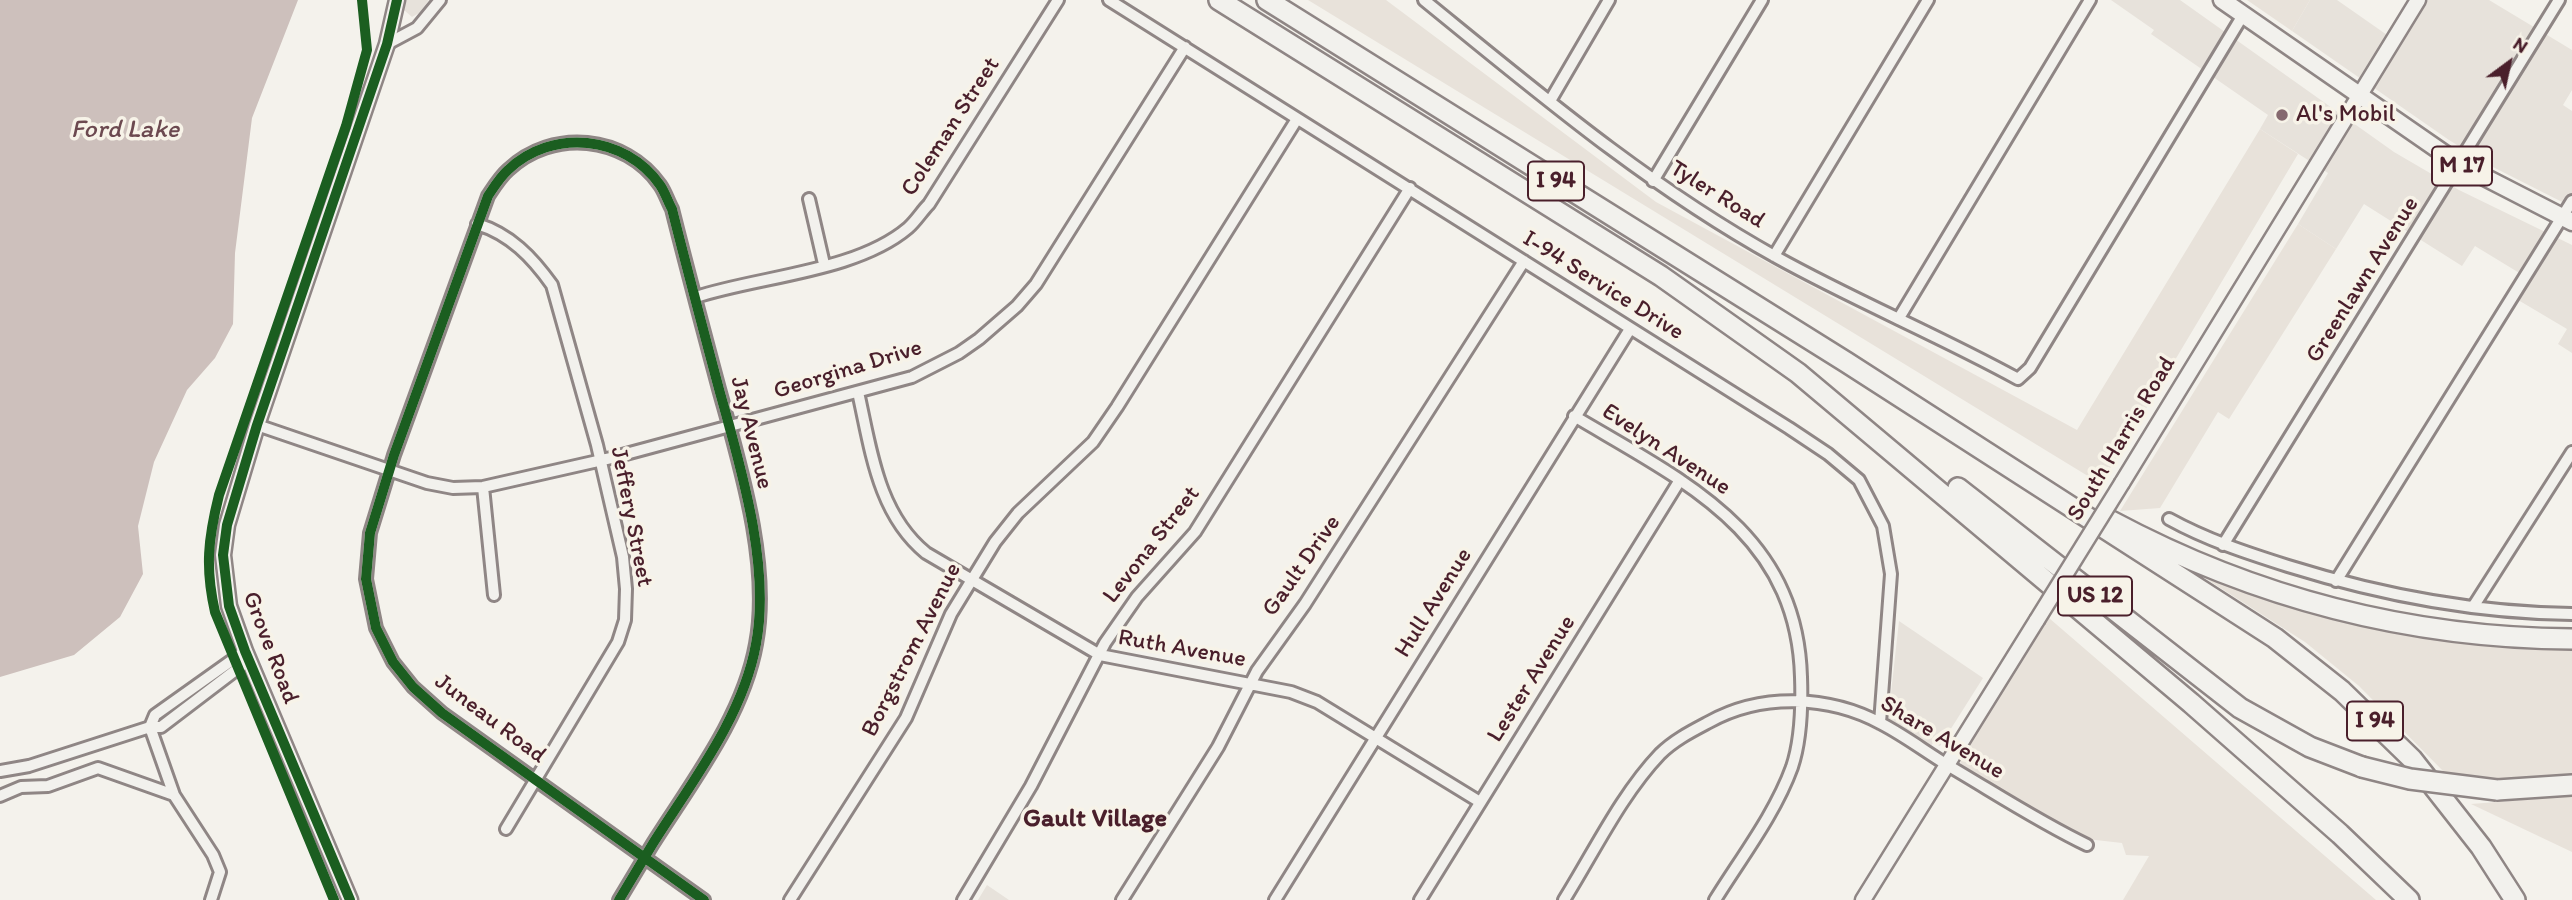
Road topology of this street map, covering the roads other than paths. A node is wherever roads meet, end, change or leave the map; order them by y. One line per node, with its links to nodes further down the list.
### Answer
1 (397, 0): 17 (main road, Grove Road)
2 (440, 0): 17 (street)
3 (1058, 0): 31 (street, Coleman Street)
4 (1109, 0): 18 (street, I-94 Service Drive)
5 (1219, 0): 39 (highway, I 94)
6 (1267, 0): 45 (highway, I 94)
7 (1424, 0): 15 (street, Tyler Road)
8 (1609, 0): 20 (street)
9 (1762, 0): 23 (street)
10 (1928, 0): 29 (street)
11 (2090, 0): 33 (street)
12 (2222, 0): 16 (main road, M 17)
13 (2418, 0): 19 (main road, South Harris Road)
14 (2559, 0): 22 (street, Greenlawn Avenue)
15 (1440, 5): 20 (street, Tyler Road)
16 (2243, 15): 19 (main road, M 17); 33 (street, Tyler Road)
17 (387, 44): 37 (main road, Grove Road)
18 (1185, 47): 21 (street, I-94 Service Drive); 35 (street, Georgina Drive)
19 (2360, 96): 22 (main road, M 17); 61 (main road, South Harris Road, bridge)
20 (1550, 102): 23 (street, Tyler Road)
21 (1297, 119): 24 (street, I-94 Service Drive); 48 (street, Borgstrom Avenue)
22 (2459, 164): 27 (main road, M 17); 47 (street, Greenlawn Avenue)
23 (1653, 181): 29 (street, Tyler Road)
24 (1410, 188): 30 (street, I-94 Service Drive); 55 (street, Levona Street)
25 (808, 199): 31 (street)
26 (2572, 201): 27 (street)
27 (2567, 220): 49 (street)
28 (477, 224): 32 (street, Jay Avenue); 41 (street, Jeffery Street); 42 (street, Juneau Road)
29 (1774, 256): 33 (street, Tyler Road)
30 (1524, 261): 34 (street, I-94 Service Drive); 56 (street, Gault Drive)
31 (824, 264): 32 (street, Coleman Street)
32 (696, 298): 38 (street, Jay Avenue)
33 (1899, 318)
34 (1630, 329): 36 (street, Hull Avenue); 58 (street, I-94 Service Drive)
35 (858, 393): 38 (street, Georgina Drive); 48 (street, Ruth Avenue)
36 (1574, 416): 43 (street, Evelyn Avenue); 60 (street, Hull Avenue)
37 (257, 425): 42 (street, Georgina Drive); 54 (main road, Grove Road)
38 (729, 426): 41 (street, Georgina Drive); 70 (street, Jay Avenue)
39 (1883, 442): 64 (highway, US 12, bridge); 83 (highway, I 94)
40 (2572, 452): 51 (street)
41 (599, 460): 44 (street, Georgina Drive); 63 (street, Jeffery Street)
42 (389, 470): 44 (street, Georgina Drive); 63 (street, Juneau Road)
43 (1680, 480): 57 (street, Evelyn Avenue); 67 (street, Lester Avenue)
44 (484, 487): 50 (street)
45 (2064, 505): 53 (highway); 84 (highway, I 94)
46 (2169, 519): 47 (street)
47 (2223, 545): 49 (street)
48 (970, 580): 55 (street, Ruth Avenue); 75 (street, Borgstrom Avenue)
49 (2336, 581): 51 (street)
50 (494, 595)
51 (2473, 607): 52 (street)
52 (2572, 614)
53 (2572, 639)
54 (247, 655): 59 (street); 72 (main road, Grove Road)
55 (1100, 655): 56 (street, Ruth Avenue); 76 (street, Levona Street)
56 (1250, 683): 60 (street, Ruth Avenue); 77 (street, Gault Drive)
57 (1802, 702): 58 (street, Share Avenue); 80 (street, Share Avenue); 81 (street, Evelyn Avenue)
58 (1881, 723): 61 (street, Share Avenue)
59 (149, 727): 62 (street); 65 (street)
60 (1376, 738): 67 (street, Ruth Avenue); 78 (street, Hull Avenue)
61 (1948, 765): 69 (street, Share Avenue); 82 (main road, South Harris Road)
62 (0, 771)
63 (537, 780): 68 (street, Jeffery Street); 70 (street, Juneau Road)
64 (2572, 785)
65 (174, 795): 66 (street); 71 (street)
66 (0, 796)
67 (1480, 802): 79 (street, Lester Avenue)
68 (506, 829)
69 (2087, 845)
70 (645, 858): 73 (street, Jay Avenue); 74 (street, Juneau Road)
71 (211, 900)
72 (350, 900)
73 (619, 900)
74 (704, 900)
75 (790, 900)
76 (963, 900)
77 (1122, 900)
78 (1275, 900)
79 (1420, 900)
80 (1564, 900)
81 (1715, 900)
82 (1863, 900)
83 (2409, 900)
84 (2515, 900)

